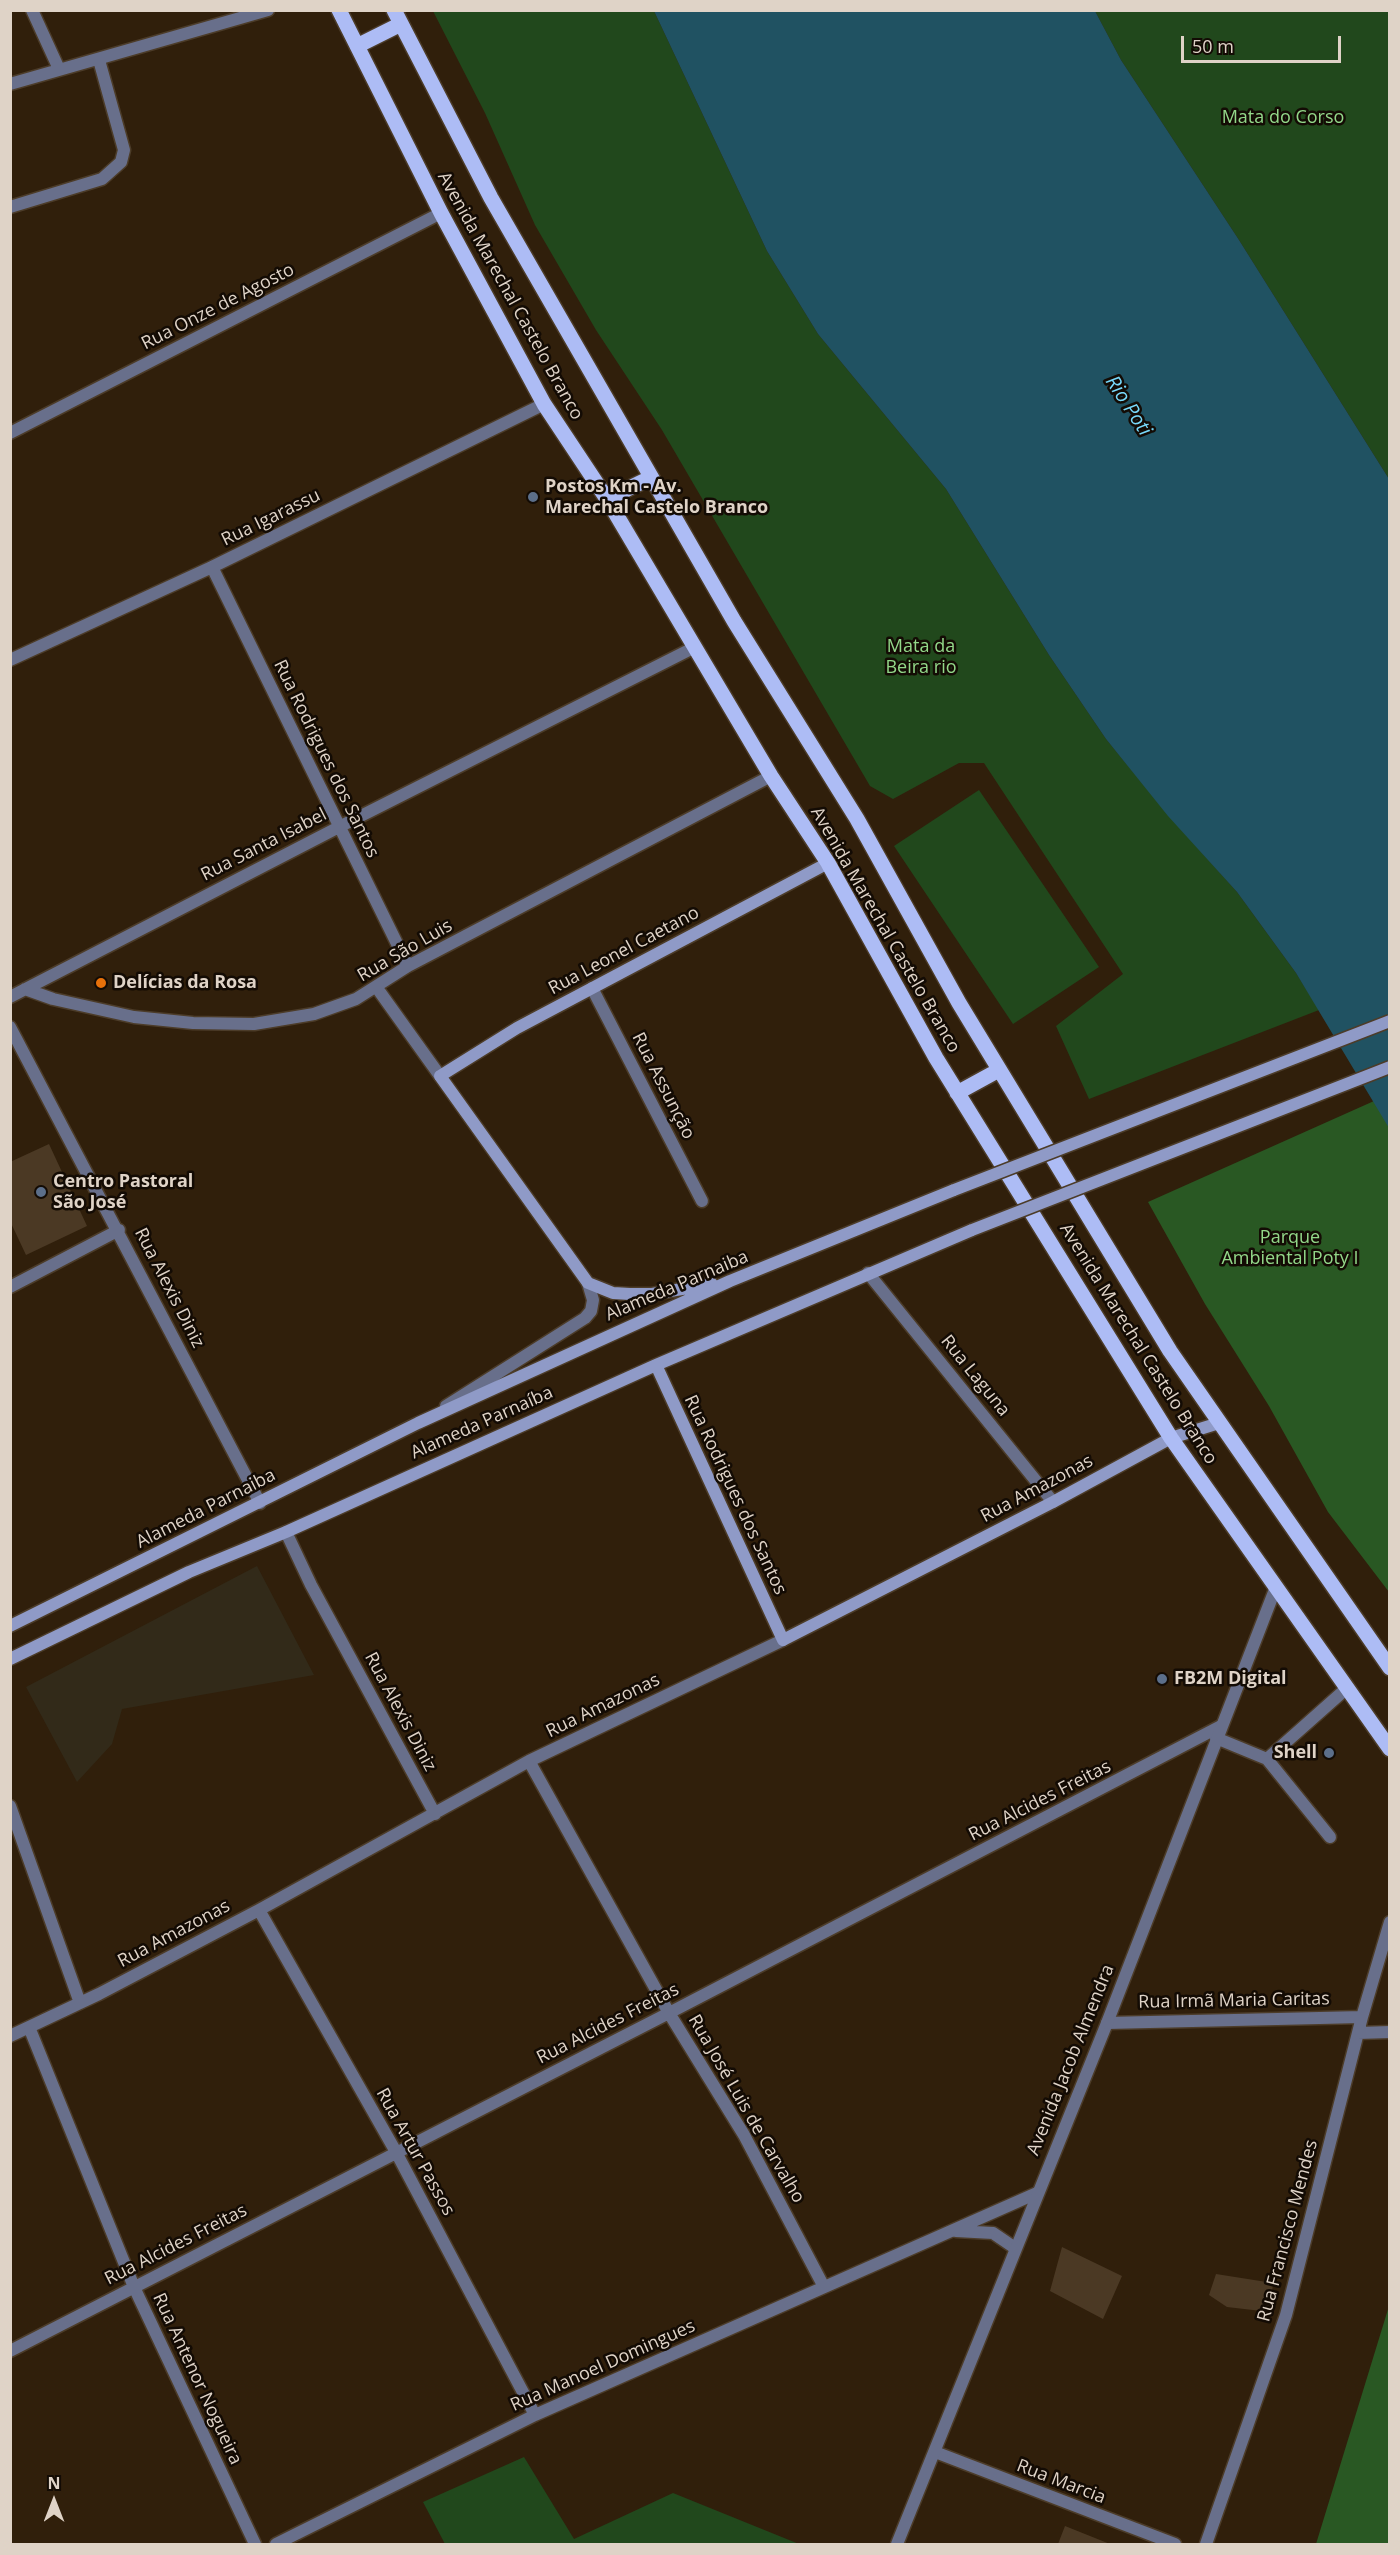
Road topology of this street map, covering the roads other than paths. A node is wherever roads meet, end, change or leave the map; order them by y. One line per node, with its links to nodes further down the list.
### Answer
1 (32, 10): 7 (street)
2 (268, 10): 6 (street)
3 (339, 10): 5 (main road, Avenida Marechal Castelo Branco)
4 (397, 17): 5 (main road); 13 (main road, Avenida Marechal Castelo Branco)
5 (357, 46): 10 (main road, Avenida Marechal Castelo Branco)
6 (99, 60): 7 (street); 9 (street)
7 (59, 69): 8 (street)
8 (10, 84)
9 (10, 207)
10 (441, 213): 11 (main road, Avenida Marechal Castelo Branco); 12 (street, Rua Onze de Agosto)
11 (544, 404): 14 (main road, Avenida Marechal Castelo Branco); 15 (street, Rua Igarassu)
12 (10, 433)
13 (650, 478): 14 (main road); 29 (main road, Avenida Marechal Castelo Branco)
14 (607, 499): 16 (main road, Avenida Marechal Castelo Branco)
15 (212, 567): 17 (street, Rua Igarassu); 19 (street, Rua Rodrigues dos Santos)
16 (695, 647): 18 (main road, Avenida Marechal Castelo Branco); 19 (street, Rua Santa Isabel)
17 (10, 660)
18 (771, 776): 20 (main road, Avenida Marechal Castelo Branco); 21 (street, Rua São Luis)
19 (339, 827): 21 (street, Rua Rodrigues dos Santos); 24 (street, Rua Santa Isabel)
20 (828, 863): 23 (main road, Rua Leonel Caetano); 31 (main road, Avenida Marechal Castelo Branco)
21 (408, 966): 22 (street, Rua São Luis)
22 (377, 988): 24 (street, Rua São Luis); 30 (street)
23 (592, 988): 30 (main road, Rua Leonel Caetano); 32 (street, Rua Assunção)
24 (25, 989): 25 (street, Rua Santa Isabel)
25 (10, 997)
26 (1389, 1021): 35 (main road, Alameda Parnaiba, bridge)
27 (10, 1027): 33 (street, Rua Alexis Diniz)
28 (1389, 1067): 34 (main road, Alameda Parnaíba, bridge)
29 (999, 1070): 31 (main road); 40 (main road, Avenida Marechal Castelo Branco)
30 (440, 1076): 36 (main road)
31 (957, 1093): 41 (main road, Avenida Marechal Castelo Branco)
32 (702, 1200)
33 (119, 1230): 37 (street); 43 (street, Rua Alexis Diniz)
34 (868, 1273): 38 (main road, Alameda Parnaíba); 42 (street, Rua Laguna)
35 (730, 1281): 36 (main road); 39 (main road, Alameda Parnaiba)
36 (588, 1283): 39 (street, Alameda Parnaiba)
37 (10, 1287)
38 (656, 1365): 44 (main road, Alameda Parnaíba); 47 (main road, Rua Rodrigues dos Santos)
39 (418, 1423): 43 (main road, Alameda Parnaiba)
40 (1218, 1423): 41 (main road, Rua Amazonas); 49 (main road, Avenida Marechal Castelo Branco)
41 (1171, 1438): 42 (main road, Rua Amazonas); 45 (main road, Avenida Marechal Castelo Branco)
42 (1053, 1502): 47 (main road, Rua Amazonas)
43 (260, 1503): 46 (main road, Alameda Parnaiba)
44 (286, 1532): 48 (main road, Alameda Parnaíba); 57 (street, Rua Alexis Diniz)
45 (1276, 1587): 50 (main road, Avenida Marechal Castelo Branco); 51 (street, Avenida Jacob Almendra)
46 (10, 1626)
47 (783, 1640): 55 (street, Rua Amazonas)
48 (10, 1659)
49 (1389, 1668)
50 (1347, 1688): 53 (main road, Avenida Marechal Castelo Branco); 54 (street)
51 (1221, 1726): 52 (street, Avenida Jacob Almendra); 62 (street, Rua Alcides Freitas)
52 (1216, 1738): 54 (street); 64 (street, Avenida Jacob Almendra)
53 (1389, 1749)
54 (1267, 1759): 58 (street)
55 (529, 1761): 57 (street, Rua Amazonas); 62 (street, Rua José Luis de Carvalho)
56 (10, 1806): 61 (street)
57 (435, 1814): 59 (street, Rua Amazonas)
58 (1330, 1837)
59 (259, 1910): 61 (street, Rua Amazonas); 69 (street, Rua Artur Passos)
60 (1389, 1922): 63 (street, Rua Francisco Mendes)
61 (80, 2003): 65 (street, Rua Amazonas)
62 (669, 2013): 69 (street, Rua Alcides Freitas); 74 (street, Rua José Luis de Carvalho)
63 (1362, 2017): 64 (street, Rua Irmã Maria Caritas); 67 (street, Rua Francisco Mendes)
64 (1107, 2023): 70 (street, Avenida Jacob Almendra)
65 (28, 2027): 68 (street, Rua Amazonas); 73 (street, Rua Antenor Nogueira)
66 (1389, 2032): 67 (street)
67 (1358, 2033): 82 (street, Rua Francisco Mendes)
68 (10, 2036)
69 (396, 2152): 73 (street, Rua Alcides Freitas); 76 (street, Rua Artur Passos)
70 (1037, 2193): 71 (street, Rua Manoel Domingues); 72 (street, Avenida Jacob Almendra)
71 (949, 2231): 72 (street, Rua Manoel Domingues); 74 (street, Rua Manoel Domingues)
72 (1015, 2248): 77 (street, Avenida Jacob Almendra)
73 (134, 2287): 75 (street, Rua Alcides Freitas); 78 (street, Rua Antenor Nogueira)
74 (824, 2287): 76 (street, Rua Manoel Domingues)
75 (10, 2351)
76 (535, 2415): 79 (street, Rua Manoel Domingues)
77 (935, 2452): 80 (street, Avenida Jacob Almendra); 81 (street, Rua Marcia)
78 (255, 2544)
79 (276, 2544)
80 (897, 2544)
81 (1175, 2544)
82 (1206, 2544)

